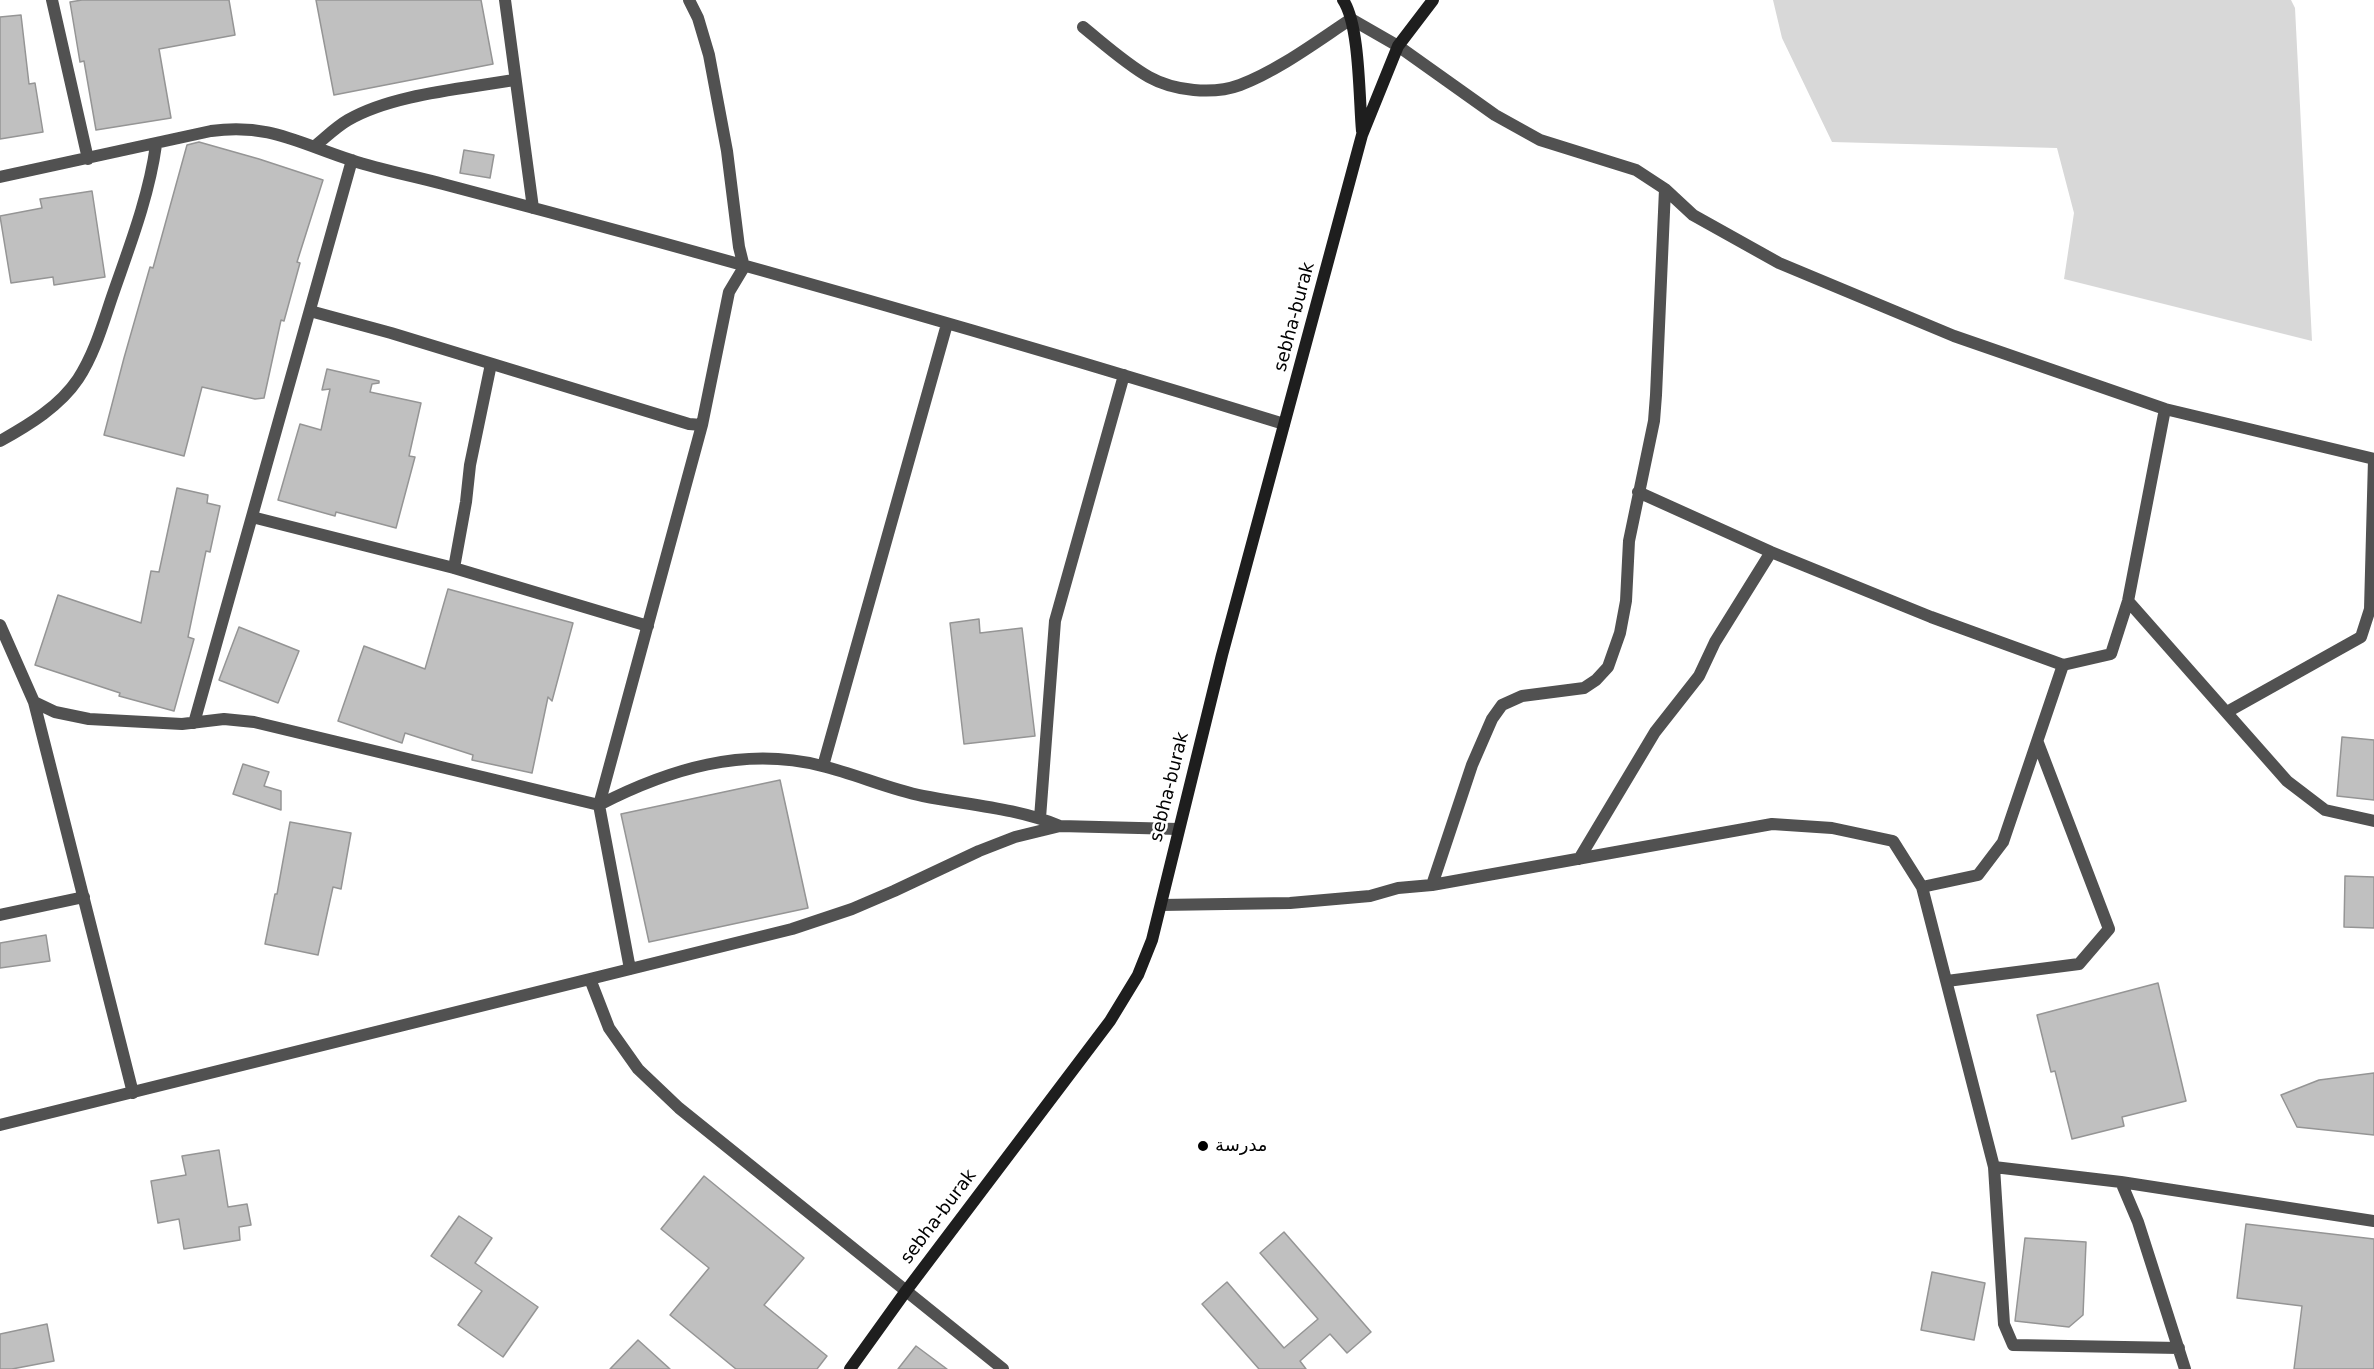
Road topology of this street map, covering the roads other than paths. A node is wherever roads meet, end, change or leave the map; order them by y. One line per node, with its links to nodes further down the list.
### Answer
1 (52, 0): 15 (street)
2 (505, 0): 11 (street)
3 (688, 0): 7 (street)
4 (700, 0): 7 (street)
5 (1342, 0): 8 (main road, sebha-burak)
6 (1433, 0): 10 (main road, sebha-burak)
7 (698, 18): 20 (street)
8 (1351, 20): 9 (street); 10 (street); 12 (main road, sebha-burak)
9 (1083, 27)
10 (1398, 46): 12 (main road, sebha-burak); 18 (street)
11 (514, 80): 14 (street); 19 (street)
12 (1362, 135): 26 (main road, sebha-burak)
13 (156, 145): 14 (street); 15 (street); 28 (street)
14 (315, 147): 16 (street)
15 (88, 159): 17 (street)
16 (352, 160): 19 (street); 21 (street)
17 (0, 177)
18 (1665, 189): 25 (street); 30 (street)
19 (533, 208): 20 (street)
20 (744, 267): 22 (street); 27 (street)
21 (310, 311): 23 (street); 31 (street)
22 (946, 324): 24 (street); 42 (street)
23 (491, 364): 27 (street); 33 (street)
24 (1124, 375): 26 (street); 44 (street)
25 (2165, 409): 29 (street); 34 (street)
26 (1284, 424): 47 (main road, sebha-burak)
27 (702, 425): 36 (street)
28 (0, 441)
29 (2374, 459): 39 (street)
30 (1638, 492): 32 (street); 49 (street)
31 (252, 517): 33 (street); 40 (street)
32 (1771, 552): 37 (street); 48 (street)
33 (454, 568): 36 (street)
34 (2128, 601): 37 (street); 39 (street)
35 (0, 625): 38 (street)
36 (648, 626): 43 (street)
37 (2063, 665): 41 (street)
38 (34, 702): 40 (street); 51 (street)
39 (2227, 712): 45 (street)
40 (194, 723): 43 (street)
41 (2037, 743): 50 (street); 56 (street)
42 (823, 766): 43 (street); 44 (street)
43 (599, 805): 54 (street)
44 (1040, 818): 46 (street)
45 (2374, 821)
46 (1060, 826): 47 (street); 54 (street)
47 (1178, 829): 52 (main road, sebha-burak)
48 (1579, 860): 49 (street); 50 (street)
49 (1432, 885): 52 (street)
50 (1922, 888): 56 (street)
51 (84, 897): 53 (street); 57 (street)
52 (1161, 905): 62 (main road, sebha-burak)
53 (0, 915)
54 (630, 969): 55 (street)
55 (590, 979): 57 (street); 62 (street)
56 (1947, 981): 59 (street)
57 (133, 1093): 58 (street)
58 (0, 1125)
59 (1994, 1167): 60 (street); 63 (street)
60 (2121, 1182): 61 (street); 63 (street)
61 (2374, 1221)
62 (906, 1291): 64 (main road, sebha-burak); 65 (street)
63 (2179, 1348): 66 (street)
64 (850, 1369)
65 (1003, 1369)
66 (2185, 1369)

